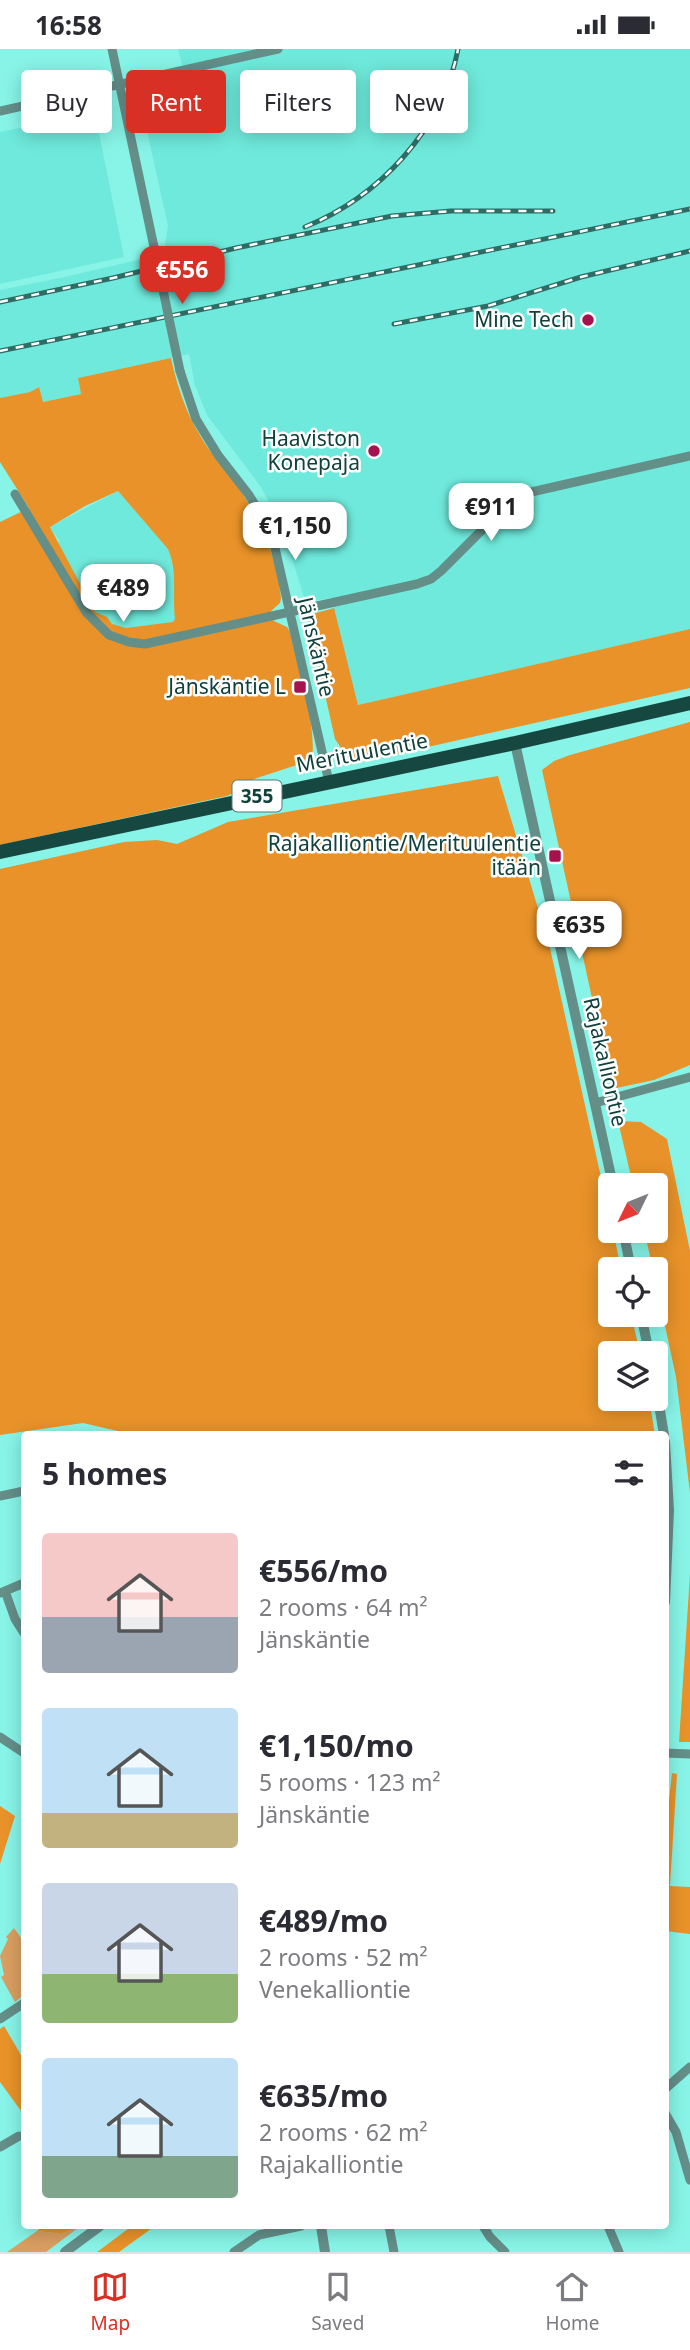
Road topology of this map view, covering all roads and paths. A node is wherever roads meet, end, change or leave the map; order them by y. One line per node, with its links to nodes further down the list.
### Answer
1 (112, 49): 3 (street, Jänskäntie)
2 (278, 49): 3 (street)
3 (120, 85): 4 (street); 7 (street, Jänskäntie, bridge)
4 (0, 111)
5 (690, 456): 7 (street)
6 (15, 494): 7 (street)
7 (291, 612): 10 (street, Jänskäntie)
8 (690, 703): 9 (main road, Merituulentie / 355)
9 (515, 743): 10 (main road, Merituulentie / 355); 13 (street, Rajakalliontie)
10 (329, 782): 11 (main road, Merituulentie / 355)
11 (0, 852)
12 (690, 1077): 13 (street)
13 (594, 1103): 14 (street, Rajakalliontie)
14 (609, 1173)
15 (660, 1411): 16 (street)
16 (663, 1431)
17 (21, 1492): 18 (street)
18 (0, 1496)
19 (21, 1584): 20 (street)
20 (2, 1592): 21 (street)
21 (21, 1628)
22 (0, 1737): 23 (street)
23 (21, 1751)
24 (669, 1753): 25 (street)
25 (690, 1754)
26 (21, 2005): 27 (street)
27 (0, 2019)
28 (690, 2067): 29 (street)
29 (669, 2085)
30 (669, 2120): 33 (street)
31 (19, 2136): 32 (street)
32 (0, 2147)
33 (690, 2180)
34 (96, 2229): 41 (street)
35 (287, 2229): 40 (street)
36 (321, 2229): 43 (street)
37 (390, 2229): 44 (street)
38 (485, 2229): 45 (street)
39 (608, 2229): 46 (street)
40 (245, 2248): 42 (street)
41 (65, 2252)
42 (234, 2252)
43 (325, 2252)
44 (394, 2252)
45 (505, 2252)
46 (619, 2252)

